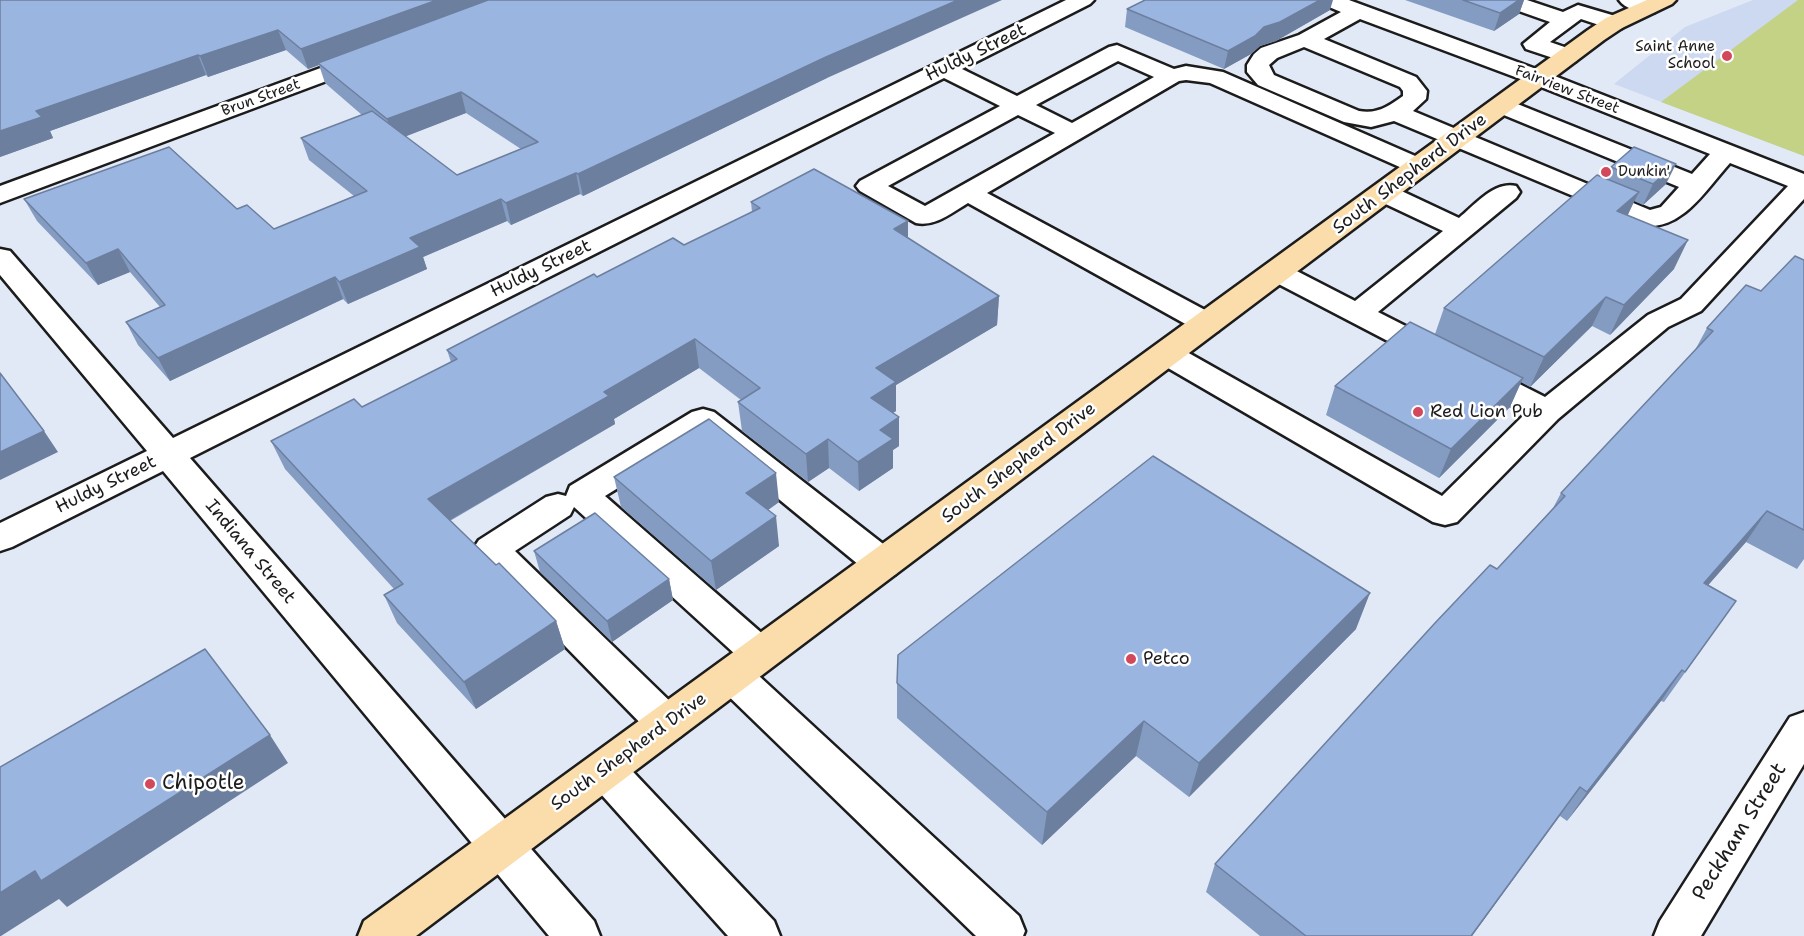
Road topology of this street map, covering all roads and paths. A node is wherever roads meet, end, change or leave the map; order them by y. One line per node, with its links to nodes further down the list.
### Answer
1 (1083, 0): 12 (street, Huldy Street)
2 (1329, 0): 6 (street, Fairview Street)
3 (1506, 0): 7 (street)
4 (1647, 2): 8 (main road, South Shepherd Drive)
5 (1399, 4): 6 (street)
6 (1367, 14): 9 (street); 14 (street, Fairview Street)
7 (1565, 20): 8 (street); 11 (street)
8 (1614, 23): 11 (main road, South Shepherd Drive)
9 (1306, 40): 17 (street); 17 (street)
10 (389, 50): 27 (street, Brun Street)
11 (1569, 56): 14 (main road, South Shepherd Drive)
12 (943, 69): 15 (street); 35 (street, Huldy Street)
13 (1172, 76): 15 (street); 18 (street); 21 (street)
14 (1539, 78): 16 (main road, South Shepherd Drive); 20 (street, Fairview Street)
15 (1018, 106): 18 (street); 25 (street)
16 (1502, 106): 19 (main road, South Shepherd Drive); 23 (street)
17 (1396, 113): 19 (street)
18 (1074, 133): 25 (street)
19 (1458, 139): 21 (main road, South Shepherd Drive); 23 (street)
20 (1726, 152): 22 (street, Fairview Street); 23 (street)
21 (1420, 167): 26 (main road, South Shepherd Drive)
22 (1804, 184): 34 (street)
23 (1696, 185)
24 (1507, 192): 28 (street)
25 (968, 193): 32 (street)
26 (1384, 194): 28 (street); 30 (main road, South Shepherd Drive)
27 (0, 195)
28 (1461, 229): 31 (street)
29 (0, 257): 35 (street, Indiana Street)
30 (1277, 272): 31 (street); 32 (main road, South Shepherd Drive)
31 (1357, 314): 34 (street)
32 (1208, 324): 33 (main road, South Shepherd Drive)
33 (1167, 354): 34 (street); 38 (main road, South Shepherd Drive)
34 (1547, 411)
35 (168, 455): 37 (street, Huldy Street); 43 (street, Indiana Street)
36 (558, 506): 40 (street)
37 (0, 538)
38 (883, 564): 39 (main road, South Shepherd Drive); 39 (street)
39 (746, 665): 40 (main road, South Shepherd Drive); 47 (street)
40 (667, 724): 42 (main road, South Shepherd Drive)
41 (1804, 729): 48 (street, Peckham Street)
42 (605, 770): 43 (main road, South Shepherd Drive); 46 (street)
43 (500, 847): 44 (main road, South Shepherd Drive); 45 (street, Indiana Street)
44 (380, 936)
45 (578, 936)
46 (758, 936)
47 (998, 936)
48 (1677, 936)

